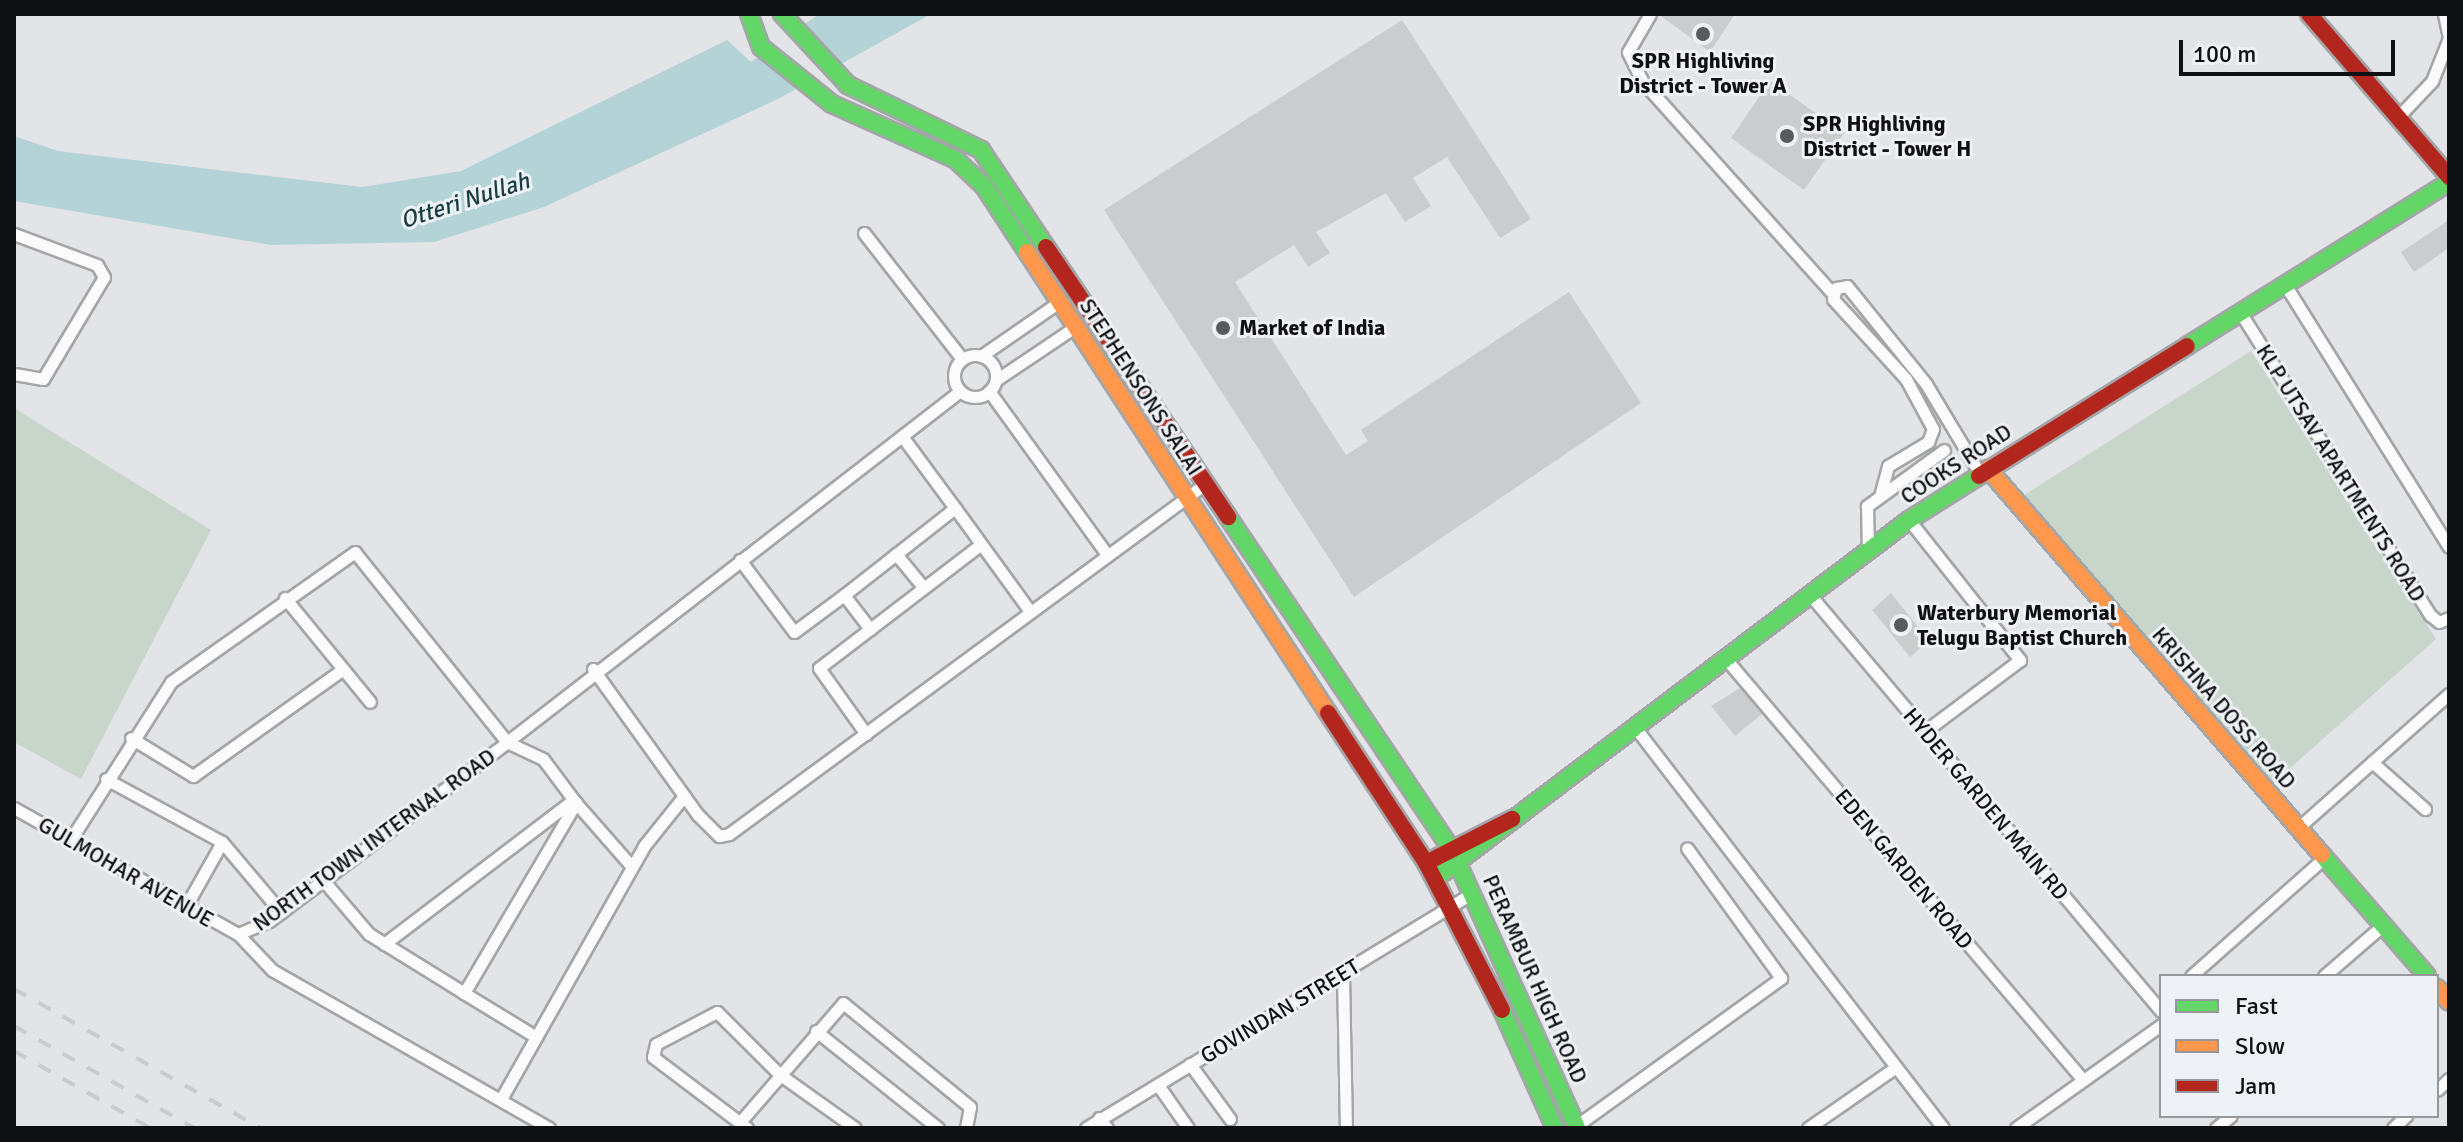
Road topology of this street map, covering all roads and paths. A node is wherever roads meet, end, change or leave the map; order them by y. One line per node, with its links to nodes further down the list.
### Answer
1 (749, 14): 13 (main road, STEPHENSONS SALAI)
2 (1650, 14): 12 (street)
3 (2309, 14): 7 (main road)
4 (2444, 14): 6 (street)
5 (784, 20): 25 (main road, STEPHENSONS SALAI)
6 (2449, 38): 7 (street)
7 (2398, 117): 8 (main road)
8 (2449, 179): 11 (main road, COOKS ROAD)
9 (864, 233): 17 (street)
10 (14, 234): 18 (street)
11 (2284, 283): 14 (main road, COOKS ROAD); 31 (street)
12 (1832, 293): 24 (street); 27 (street)
13 (1059, 302): 15 (main road, STEPHENSONS SALAI); 16 (street)
14 (2240, 312): 24 (main road, COOKS ROAD); 41 (street, KLP UTSAV APARTMENTS ROAD)
15 (1075, 327): 19 (street); 26 (main road, STEPHENSONS SALAI)
16 (981, 356): 17 (street); 19 (street)
17 (962, 359): 20 (street)
18 (14, 374)
19 (996, 380): 21 (street)
20 (960, 391): 21 (street); 22 (street, NORTH TOWN INTERNAL ROAD)
21 (989, 391): 32 (street)
22 (902, 436): 28 (street); 35 (street, NORTH TOWN INTERNAL ROAD)
23 (1944, 450): 27 (street)
24 (1984, 471): 29 (main road, COOKS ROAD); 59 (main road, KRISHNA DOSS ROAD)
25 (1205, 484): 26 (street); 63 (main road, STEPHENSONS SALAI)
26 (1185, 496): 32 (street); 65 (main road, STEPHENSONS SALAI)
27 (1880, 496): 33 (street)
28 (955, 508): 30 (street); 34 (street)
29 (1909, 520): 33 (main road, COOKS ROAD); 49 (street)
30 (981, 544): 36 (street); 40 (street)
31 (2449, 547)
32 (1105, 552): 40 (street)
33 (1868, 552): 38 (main road, COOKS ROAD)
34 (896, 554): 36 (street); 37 (street)
35 (740, 560): 37 (street); 45 (street, NORTH TOWN INTERNAL ROAD)
36 (923, 587): 42 (street)
37 (844, 595): 42 (street)
38 (1811, 596): 43 (main road, COOKS ROAD); 49 (street, HYDER GARDEN MAIN RD)
39 (285, 598): 44 (street); 51 (street); 52 (street)
40 (1029, 610): 50 (street)
41 (2449, 618)
42 (870, 629): 50 (street)
43 (1726, 659): 48 (main road, COOKS ROAD); 88 (street, EDEN GARDEN ROAD)
44 (343, 669): 47 (street); 51 (street)
45 (593, 669): 52 (street, NORTH TOWN INTERNAL ROAD); 55 (street)
46 (2449, 694): 53 (street)
47 (370, 702)
48 (1634, 726): 63 (main road, COOKS ROAD); 86 (street)
49 (1925, 731): 81 (street, HYDER GARDEN MAIN RD)
50 (866, 734): 55 (street)
51 (131, 738): 54 (street)
52 (507, 742): 56 (street); 68 (street, NORTH TOWN INTERNAL ROAD)
53 (2372, 762): 58 (street); 59 (street)
54 (106, 779): 60 (street); 61 (street)
55 (684, 796): 66 (street)
56 (575, 802): 66 (street); 75 (street); 80 (street)
57 (14, 808): 60 (street, GULMOHAR AVENUE)
58 (2425, 809)
59 (2299, 827): 64 (main road, KRISHNA DOSS ROAD)
60 (71, 839): 71 (street, GULMOHAR AVENUE)
61 (222, 842): 71 (street); 72 (street)
62 (1687, 848): 94 (street)
63 (1455, 856): 65 (main road, COOKS ROAD); 67 (main road, COOKS ROAD); 69 (main road, PERAMBUR HIGH ROAD)
64 (2324, 858): 73 (main road, KRISHNA DOSS ROAD); 77 (street)
65 (1426, 863): 67 (main road, PERAMBUR HIGH ROAD)
66 (632, 867): 84 (street)
67 (1436, 878): 70 (main road, PERAMBUR HIGH ROAD)
68 (323, 880): 72 (street, NORTH TOWN INTERNAL ROAD); 75 (street)
69 (1472, 893): 70 (street, GOVINDAN STREET); 94 (main road, PERAMBUR HIGH ROAD)
70 (1452, 905): 76 (street, GOVINDAN STREET); 102 (main road, PERAMBUR HIGH ROAD)
71 (186, 906): 74 (street, GULMOHAR AVENUE)
72 (281, 912): 74 (street, NORTH TOWN INTERNAL ROAD)
73 (2383, 925): 78 (street); 79 (main road, KRISHNA DOSS ROAD)
74 (238, 934): 90 (street, GULMOHAR AVENUE)
75 (384, 944): 80 (street)
76 (1343, 974): 85 (street, GOVINDAN STREET); 101 (street)
77 (2193, 974)
78 (2326, 974)
79 (2425, 974)
80 (464, 993): 84 (street)
81 (2159, 1006)
82 (2159, 1026): 88 (street)
83 (816, 1031): 87 (street); 97 (street); 98 (street)
84 (536, 1037): 90 (street)
85 (1190, 1064): 89 (street, GOVINDAN STREET); 91 (street)
86 (1896, 1067): 103 (street); 104 (street)
87 (779, 1074): 93 (street); 93 (street); 96 (street)
88 (2083, 1080): 105 (street)
89 (1158, 1085): 92 (street, GOVINDAN STREET); 100 (street)
90 (501, 1099): 95 (street, GULMOHAR AVENUE)
91 (1230, 1119)
92 (1103, 1123): 99 (street, GOVINDAN STREET)
93 (743, 1125)
94 (1576, 1127)
95 (549, 1128)
96 (855, 1128)
97 (938, 1128)
98 (966, 1128)
99 (1086, 1128)
100 (1188, 1128)
101 (1346, 1128)
102 (1555, 1128)
103 (1808, 1128)
104 (1943, 1128)
105 (2016, 1128)

